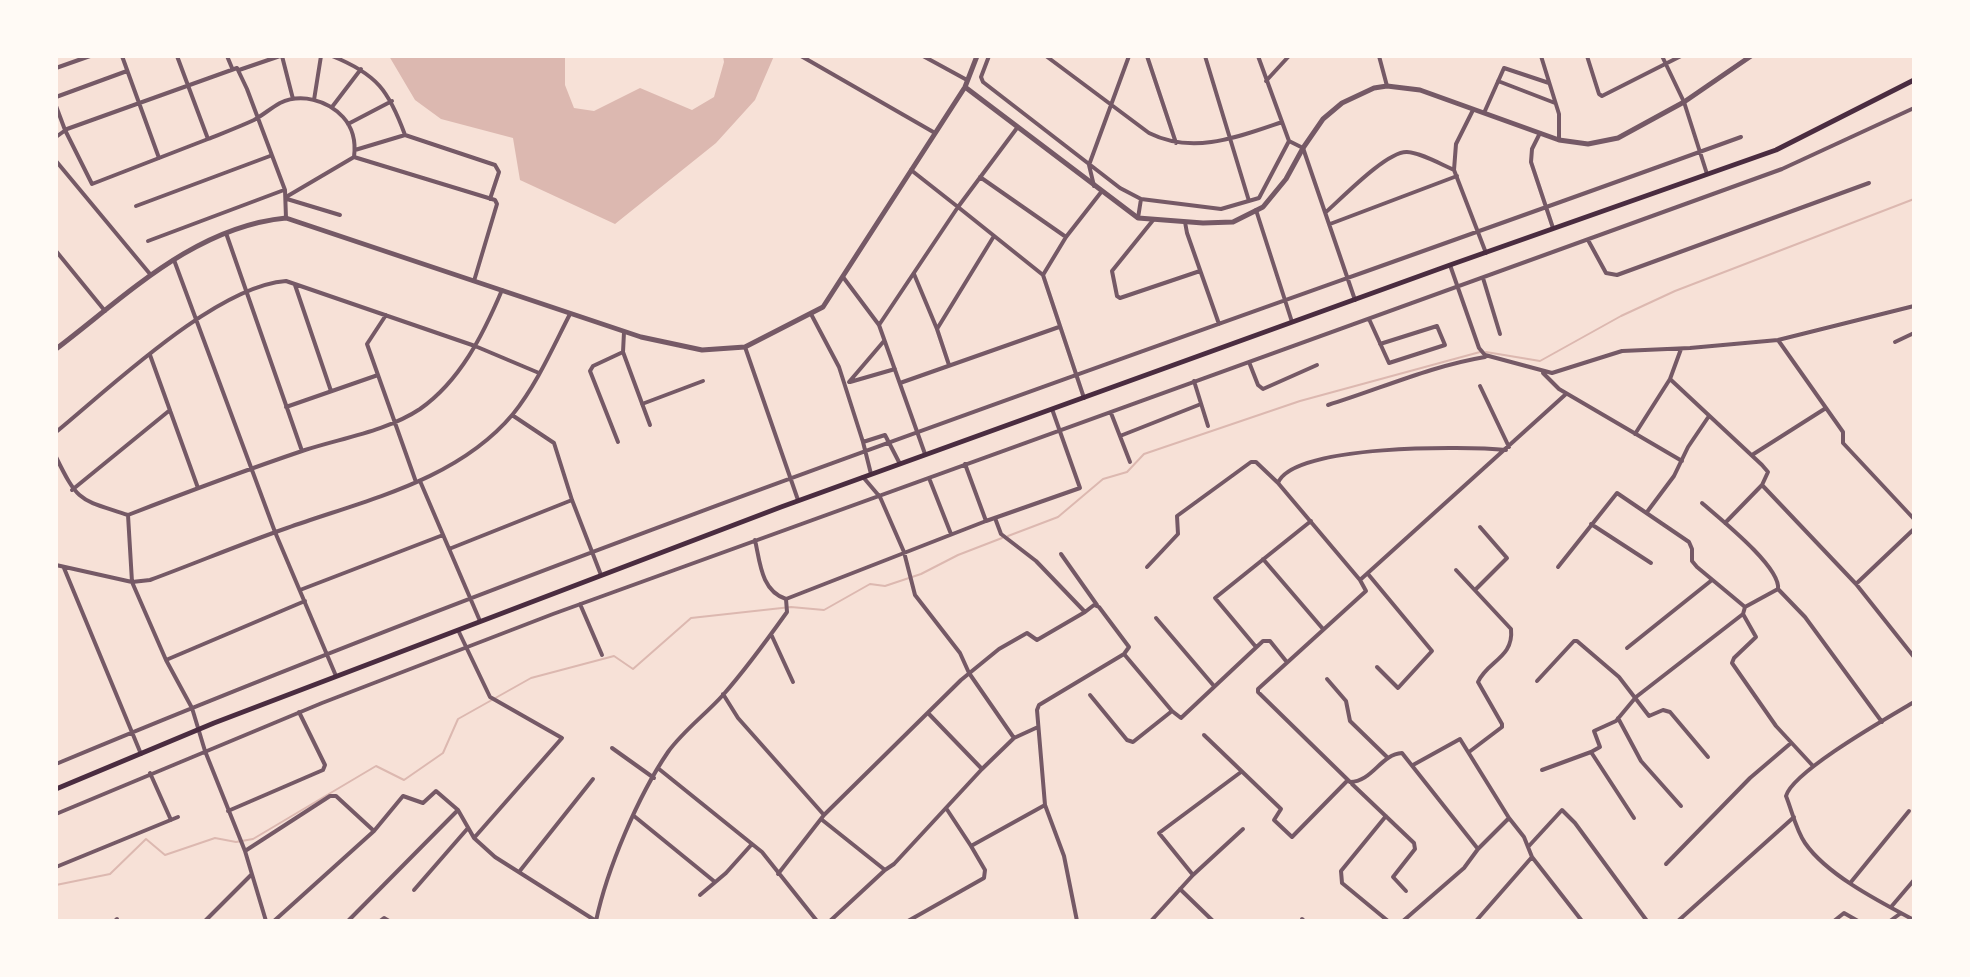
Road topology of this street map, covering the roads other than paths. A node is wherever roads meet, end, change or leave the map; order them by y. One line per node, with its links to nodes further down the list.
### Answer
1 (90, 56): 26 (street)
2 (122, 56): 30 (street)
3 (177, 56): 35 (street)
4 (227, 56): 27 (street)
5 (281, 56): 29 (street); 39 (street)
6 (321, 56): 40 (street)
7 (332, 56): 28 (street)
8 (801, 56): 56 (street)
9 (923, 56): 36 (street)
10 (977, 56): 36 (street)
11 (989, 56): 72 (street)
12 (1046, 56): 45 (street)
13 (1129, 56): 45 (street)
14 (1147, 56): 65 (street)
15 (1205, 56): 61 (street)
16 (1258, 56): 32 (street)
17 (1289, 56): 32 (street)
18 (1379, 56): 37 (street)
19 (1541, 56): 34 (street)
20 (1595, 56): 24 (street)
21 (1662, 56): 25 (street)
22 (1681, 56): 25 (street)
23 (1751, 56): 43 (street)
24 (1587, 58): 25 (street)
25 (1667, 65): 43 (street)
26 (56, 68)
27 (232, 68): 29 (street); 35 (street)
28 (361, 69): 41 (street); 47 (street)
29 (239, 70): 51 (street)
30 (127, 71): 38 (street); 42 (street)
31 (1914, 80): 75 (main road)
32 (1266, 81): 52 (street)
33 (1498, 81): 34 (street); 44 (street); 50 (street)
34 (1549, 83): 44 (street)
35 (188, 84): 42 (street); 62 (street)
36 (966, 84): 54 (street); 56 (street)
37 (1387, 86): 49 (street); 66 (street)
38 (56, 97)
39 (293, 99): 40 (street); 51 (street)
40 (314, 100): 47 (street)
41 (392, 101): 53 (street); 58 (street)
42 (139, 102): 55 (street); 70 (street)
43 (1684, 102): 63 (street); 67 (street)
44 (1555, 103): 63 (street)
45 (1110, 105): 65 (street); 72 (street)
46 (56, 106): 55 (street)
47 (332, 107): 53 (street)
48 (1914, 108): 102 (street)
49 (1473, 110): 50 (street); 74 (street)
50 (1484, 114): 57 (street)
51 (258, 118): 62 (street); 69 (street)
52 (1282, 122): 61 (street); 64 (street)
53 (348, 124): 68 (street)
54 (1017, 128): 77 (street); 79 (street)
55 (65, 130): 59 (street); 70 (street)
56 (935, 133): 73 (street)
57 (1540, 133): 63 (street); 88 (street)
58 (405, 135): 68 (street); 83 (street)
59 (56, 137)
60 (1741, 137): 67 (street)
61 (1230, 138): 65 (street); 85 (street)
62 (208, 139): 70 (street)
63 (1559, 140)
64 (1289, 141): 66 (street); 85 (street)
65 (1176, 143)
66 (1303, 148): 89 (street); 90 (street)
67 (1700, 152): 75 (street); 88 (street)
68 (354, 154): 82 (street); 83 (street)
69 (270, 156): 80 (street); 86 (street)
70 (159, 158)
71 (56, 161): 110 (street)
72 (1089, 165): 79 (street); 84 (street)
73 (911, 170): 87 (street); 112 (street)
74 (1454, 170): 76 (street); 90 (street)
75 (1707, 174): 97 (main road)
76 (1457, 176): 96 (street); 98 (street)
77 (980, 177): 87 (street); 101 (street)
78 (1869, 183): 102 (street)
79 (1094, 186): 81 (street)
80 (285, 190): 82 (street); 103 (street)
81 (1102, 191): 93 (street); 101 (street)
82 (287, 198): 91 (street); 92 (street)
83 (490, 199): 115 (street)
84 (1141, 199): 85 (street); 93 (street)
85 (1249, 201)
86 (136, 206)
87 (958, 207): 100 (street); 109 (street)
88 (1546, 207): 97 (street); 98 (street)
89 (1256, 210): 95 (street); 120 (street)
90 (1326, 213): 96 (street)
91 (340, 215)
92 (286, 218): 99 (street); 115 (street)
93 (1138, 218): 94 (street)
94 (1154, 219): 95 (street); 108 (street)
95 (1185, 222): 108 (street)
96 (1330, 224): 113 (street)
97 (1553, 228): 104 (main road)
98 (1478, 231): 104 (street); 113 (street)
99 (226, 233): 106 (street); 119 (street)
100 (994, 236): 111 (street); 133 (street)
101 (1066, 237): 111 (street)
102 (1588, 240): 114 (street)
103 (148, 241)
104 (1486, 253): 107 (main road)
105 (57, 255): 123 (street)
106 (174, 260): 110 (street); 127 (street)
107 (1450, 265): 117 (street); 121 (main road)
108 (1200, 271): 130 (street)
109 (913, 273): 131 (street); 133 (street)
110 (150, 274): 123 (street)
111 (1043, 275): 132 (street)
112 (843, 277): 125 (street); 131 (street)
113 (1349, 277): 120 (street); 121 (street)
114 (1483, 278): 117 (street); 136 (street)
115 (474, 281): 118 (street)
116 (295, 285): 119 (street); 126 (street); 162 (street)
117 (1458, 287): 128 (street); 147 (street)
118 (502, 290): 124 (street); 141 (street)
119 (246, 291): 127 (street); 168 (street)
120 (1286, 300): 129 (street); 130 (street)
121 (1355, 300): 129 (main road)
122 (1914, 306): 138 (street)
123 (105, 312): 143 (street)
124 (570, 314): 134 (street); 153 (street)
125 (811, 314): 142 (street); 159 (street)
126 (386, 315): 141 (street); 154 (street)
127 (196, 319): 146 (street); 196 (street)
128 (1369, 319): 140 (street); 148 (street)
129 (1292, 323): 164 (main road)
130 (1219, 324): 155 (street)
131 (879, 325): 137 (street)
132 (1060, 326): 149 (street); 155 (street)
133 (937, 329): 149 (street)
134 (624, 332): 142 (street); 145 (street)
135 (1914, 333): 139 (street)
136 (1500, 334)
137 (884, 340): 151 (street); 159 (street)
138 (1778, 340): 144 (street); 169 (street)
139 (1895, 342)
140 (1380, 344): 140 (street)
141 (475, 346): 153 (street); 175 (street)
142 (745, 347): 200 (street)
143 (56, 349)
144 (1681, 349): 152 (street); 156 (street)
145 (623, 352): 165 (street); 183 (street)
146 (150, 355): 171 (street); 179 (street)
147 (1486, 356): 152 (street); 167 (street)
148 (1249, 362): 150 (street); 158 (street)
149 (949, 365): 160 (street)
150 (1317, 365)
151 (895, 369): 159 (street); 160 (street)
152 (1541, 371): 163 (street)
153 (539, 373): 173 (street)
154 (379, 375): 162 (street); 175 (street)
155 (1077, 376): 164 (street); 180 (street)
156 (1670, 379): 174 (street); 181 (street)
157 (703, 381): 165 (street)
158 (1194, 381): 166 (street); 172 (street)
159 (847, 382): 184 (street)
160 (900, 383): 180 (street)
161 (1480, 386): 186 (street)
162 (331, 391): 168 (street)
163 (1566, 394): 181 (street); 186 (street)
164 (1084, 398): 170 (main road)
165 (642, 404): 176 (street)
166 (1201, 404): 177 (street); 182 (street)
167 (1328, 405)
168 (286, 407): 187 (street)
169 (1826, 408): 190 (street); 213 (street)
170 (1052, 409): 178 (street); 189 (main road)
171 (170, 410): 204 (street); 205 (street)
172 (1111, 413): 178 (street); 182 (street)
173 (512, 415): 201 (street); 207 (street)
174 (1709, 416): 190 (street); 192 (street)
175 (395, 422): 187 (street); 201 (street)
176 (650, 425)
177 (1208, 426)
178 (1059, 430): 195 (street); 212 (street)
179 (56, 432)
180 (918, 433): 185 (street); 189 (street)
181 (1634, 435): 192 (street)
182 (1120, 436): 193 (street)
183 (618, 442)
184 (863, 442): 185 (street); 188 (street)
185 (889, 444): 188 (street); 194 (street)
186 (1507, 448): 202 (street); 235 (street)
187 (302, 451): 196 (street)
188 (864, 453): 197 (street); 200 (street)
189 (926, 455): 194 (main road)
190 (1752, 455): 203 (street)
191 (56, 457): 205 (street)
192 (1682, 461): 210 (street)
193 (1130, 462)
194 (900, 464): 197 (main road)
195 (965, 464): 199 (street); 214 (street)
196 (252, 469): 204 (street); 220 (street)
197 (871, 474): 198 (main road)
198 (863, 477): 206 (street); 208 (main road)
199 (929, 478): 206 (street); 221 (street)
200 (791, 480): 208 (street); 226 (street)
201 (418, 481): 220 (street); 222 (street)
202 (1278, 483): 215 (street); 232 (street)
203 (1762, 485): 216 (street); 240 (street)
204 (198, 488): 211 (street)
205 (72, 490): 211 (street)
206 (880, 497): 223 (street); 225 (street)
207 (572, 500): 224 (street); 226 (street)
208 (799, 500): 236 (main road)
209 (1702, 503): 216 (street)
210 (1647, 512): 217 (street); 238 (street)
211 (128, 515): 239 (street)
212 (995, 518): 214 (street); 250 (street)
213 (1914, 519)
214 (986, 521): 221 (street)
215 (1311, 521): 228 (street); 237 (street)
216 (1725, 523): 241 (street)
217 (1591, 524): 229 (street); 233 (street)
218 (1480, 527): 243 (street)
219 (1914, 529): 240 (street)
220 (275, 532): 239 (street); 242 (street)
221 (951, 534): 225 (street)
222 (443, 535): 224 (street); 242 (street)
223 (755, 540): 246 (street); 247 (street)
224 (449, 549): 244 (street)
225 (904, 552): 246 (street); 267 (street)
226 (592, 553): 236 (street); 244 (street)
227 (1061, 554): 248 (street)
228 (1263, 559): 254 (street); 257 (street)
229 (1651, 563)
230 (56, 565): 231 (street)
231 (64, 567): 239 (street); 285 (street)
232 (1147, 567)
233 (1558, 567)
234 (1456, 570): 243 (street)
235 (1368, 574): 237 (street); 266 (street)
236 (601, 575): 253 (main road)
237 (1360, 580): 254 (street)
238 (1712, 580): 249 (street); 259 (street)
239 (132, 582): 264 (street)
240 (1856, 584): 263 (street)
241 (1778, 589): 249 (street); 282 (street)
242 (300, 590): 245 (street)
243 (1475, 590): 291 (street)
244 (469, 600): 253 (street); 261 (street)
245 (305, 601): 261 (street); 264 (street)
246 (786, 601): 256 (street)
247 (580, 604): 258 (street); 262 (street)
248 (1097, 605): 250 (street); 260 (street)
249 (1745, 607): 251 (street)
250 (1085, 612): 267 (street)
251 (1743, 614): 275 (street); 288 (street)
252 (1156, 618): 272 (street)
253 (480, 621): 255 (main road)
254 (1323, 629): 265 (street)
255 (457, 630): 258 (street); 268 (main road)
256 (771, 634): 271 (street); 273 (street)
257 (1256, 647): 265 (street); 272 (street)
258 (465, 648): 279 (street); 326 (street)
259 (1627, 648)
260 (1124, 654): 278 (street); 283 (street)
261 (328, 655): 268 (street); 277 (street)
262 (602, 655)
263 (1914, 657)
264 (166, 660): 277 (street)
265 (1286, 661): 306 (street)
266 (1377, 667)
267 (969, 673): 280 (street); 287 (street)
268 (336, 676): 284 (main road)
269 (1327, 679): 295 (street)
270 (1537, 681): 275 (street)
271 (793, 682)
272 (1214, 686): 278 (street)
273 (723, 694): 299 (street); 318 (street)
274 (1090, 695): 278 (street)
275 (1637, 696): 281 (street); 294 (street)
276 (1914, 702): 282 (street)
277 (192, 708): 284 (street); 285 (street)
278 (1172, 711)
279 (299, 712): 290 (street); 312 (street)
280 (928, 713): 300 (street); 318 (street)
281 (1618, 718): 292 (street); 309 (street)
282 (1882, 722): 298 (street)
283 (1038, 727): 287 (street); 308 (street)
284 (198, 730): 290 (street); 293 (main road)
285 (132, 732): 293 (street); 296 (street)
286 (1204, 735): 302 (street)
287 (1014, 738): 300 (street)
288 (1791, 742): 298 (street); 333 (street)
289 (612, 748): 304 (street)
290 (205, 751): 303 (street); 312 (street)
291 (1469, 752): 297 (street); 320 (street)
292 (1591, 752): 301 (street); 321 (street)
293 (141, 754): 307 (main road)
294 (1708, 757)
295 (1388, 758): 297 (street); 306 (street)
296 (56, 764)
297 (1413, 765): 330 (street)
298 (1813, 766): 319 (street)
299 (659, 769): 304 (street); 327 (street)
300 (982, 769): 310 (street)
301 (1542, 770)
302 (1241, 772): 306 (street); 339 (street)
303 (150, 773): 314 (street); 322 (street)
304 (654, 778): 315 (street)
305 (593, 779): 336 (street)
306 (1349, 781): 316 (street)
307 (56, 789)
308 (1045, 805): 328 (street); 360 (street)
309 (1681, 806)
310 (946, 808): 328 (street); 335 (street)
311 (458, 810): 323 (street); 325 (street); 353 (street)
312 (228, 811): 331 (street)
313 (1909, 811): 342 (street)
314 (56, 814)
315 (634, 816): 341 (street); 356 (street)
316 (1386, 816): 345 (street); 363 (street)
317 (178, 817): 322 (street)
318 (823, 817): 335 (street); 338 (street)
319 (1794, 817): 342 (street); 368 (street)
320 (1509, 818): 329 (street); 330 (street)
321 (1634, 818)
322 (171, 820): 334 (street)
323 (468, 828): 326 (street); 344 (street)
324 (1243, 829): 339 (street)
325 (374, 831): 331 (street); 352 (street)
326 (474, 838): 336 (street)
327 (752, 844): 338 (street); 341 (street)
328 (971, 846): 359 (street)
329 (1528, 847): 332 (street); 367 (street)
330 (1478, 849): 364 (street)
331 (245, 851): 337 (street)
332 (1532, 857): 365 (street); 366 (street)
333 (1666, 864)
334 (56, 867)
335 (885, 870): 358 (street)
336 (519, 872): 356 (street)
337 (253, 873): 350 (street); 351 (street)
338 (778, 874): 357 (street)
339 (1193, 875): 343 (street)
340 (1914, 880): 347 (street)
341 (715, 882): 346 (street)
342 (1851, 882): 347 (street)
343 (1180, 889): 361 (street); 362 (street)
344 (414, 890)
345 (1406, 891)
346 (700, 895)
347 (1891, 907): 348 (street)
348 (1901, 913): 349 (street); 371 (street)
349 (1914, 920)
350 (205, 921)
351 (266, 921)
352 (274, 921)
353 (348, 921)
354 (380, 921): 355 (street)
355 (389, 921)
356 (596, 921)
357 (817, 921)
358 (830, 921)
359 (908, 921)
360 (1077, 921)
361 (1151, 921)
362 (1213, 921)
363 (1388, 921)
364 (1403, 921)
365 (1476, 921)
366 (1582, 921)
367 (1647, 921)
368 (1678, 921)
369 (1834, 921): 370 (street)
370 (1858, 921)
371 (1890, 921)

